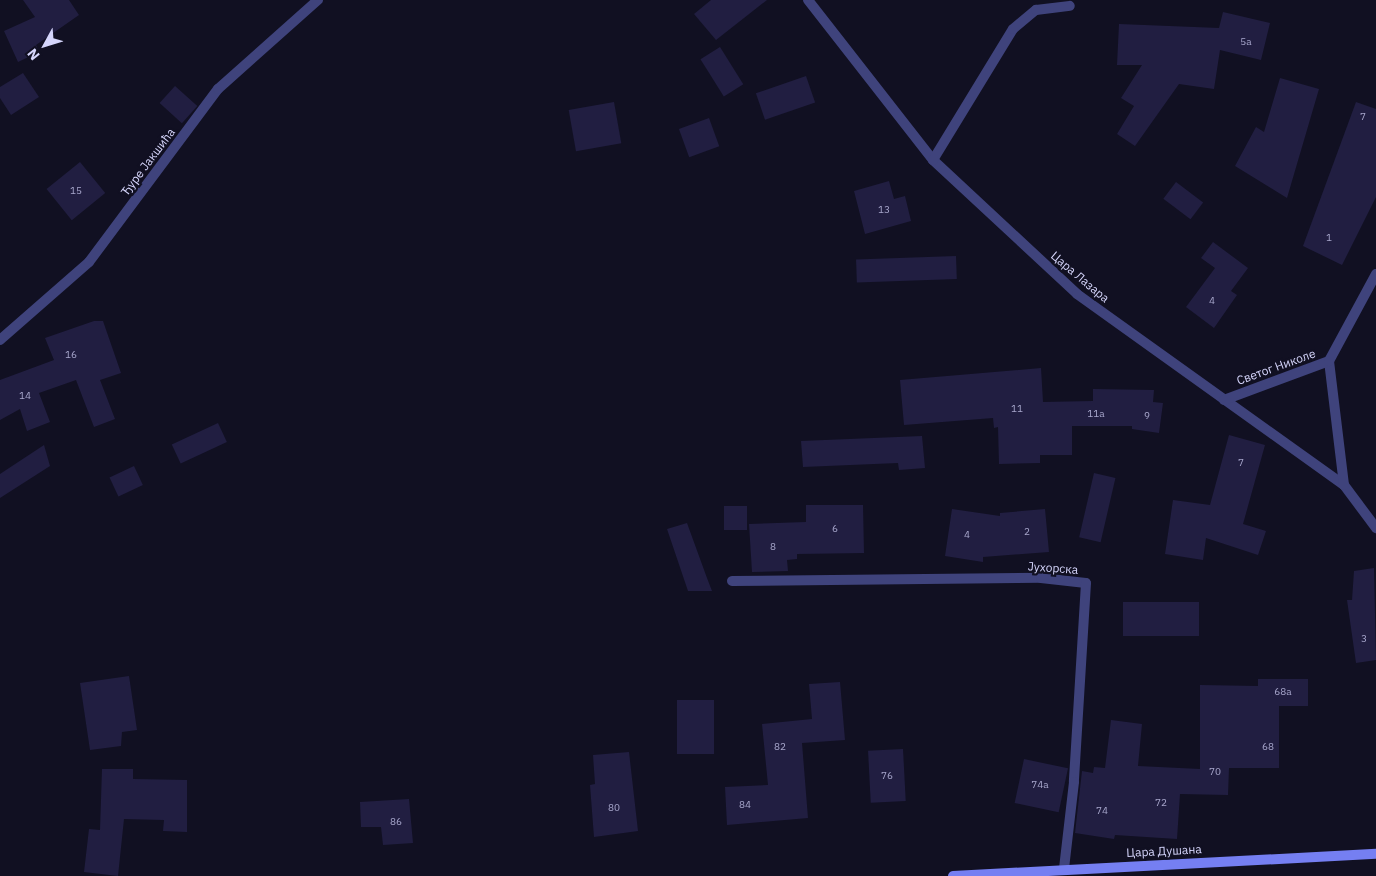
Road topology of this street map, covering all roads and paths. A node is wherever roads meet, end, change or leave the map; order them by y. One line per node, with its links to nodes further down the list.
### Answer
1 (318, 0): 6 (street, Ђуре Јакшића)
2 (808, 0): 4 (street, Цара Лазара)
3 (1070, 6): 4 (street)
4 (933, 160): 8 (street, Цара Лазара)
5 (1376, 274): 7 (street, Светог Николе)
6 (0, 340)
7 (1328, 361): 8 (street, Светог Николе); 9 (street)
8 (1224, 400): 9 (street, Цара Лазара)
9 (1344, 485): 10 (street, Цара Лазара)
10 (1376, 528)
11 (732, 581): 13 (street, Јухорска)
12 (1376, 854): 13 (main road, Цара Душана)
13 (1064, 868): 14 (main road, Цара Душана)
14 (953, 876)

